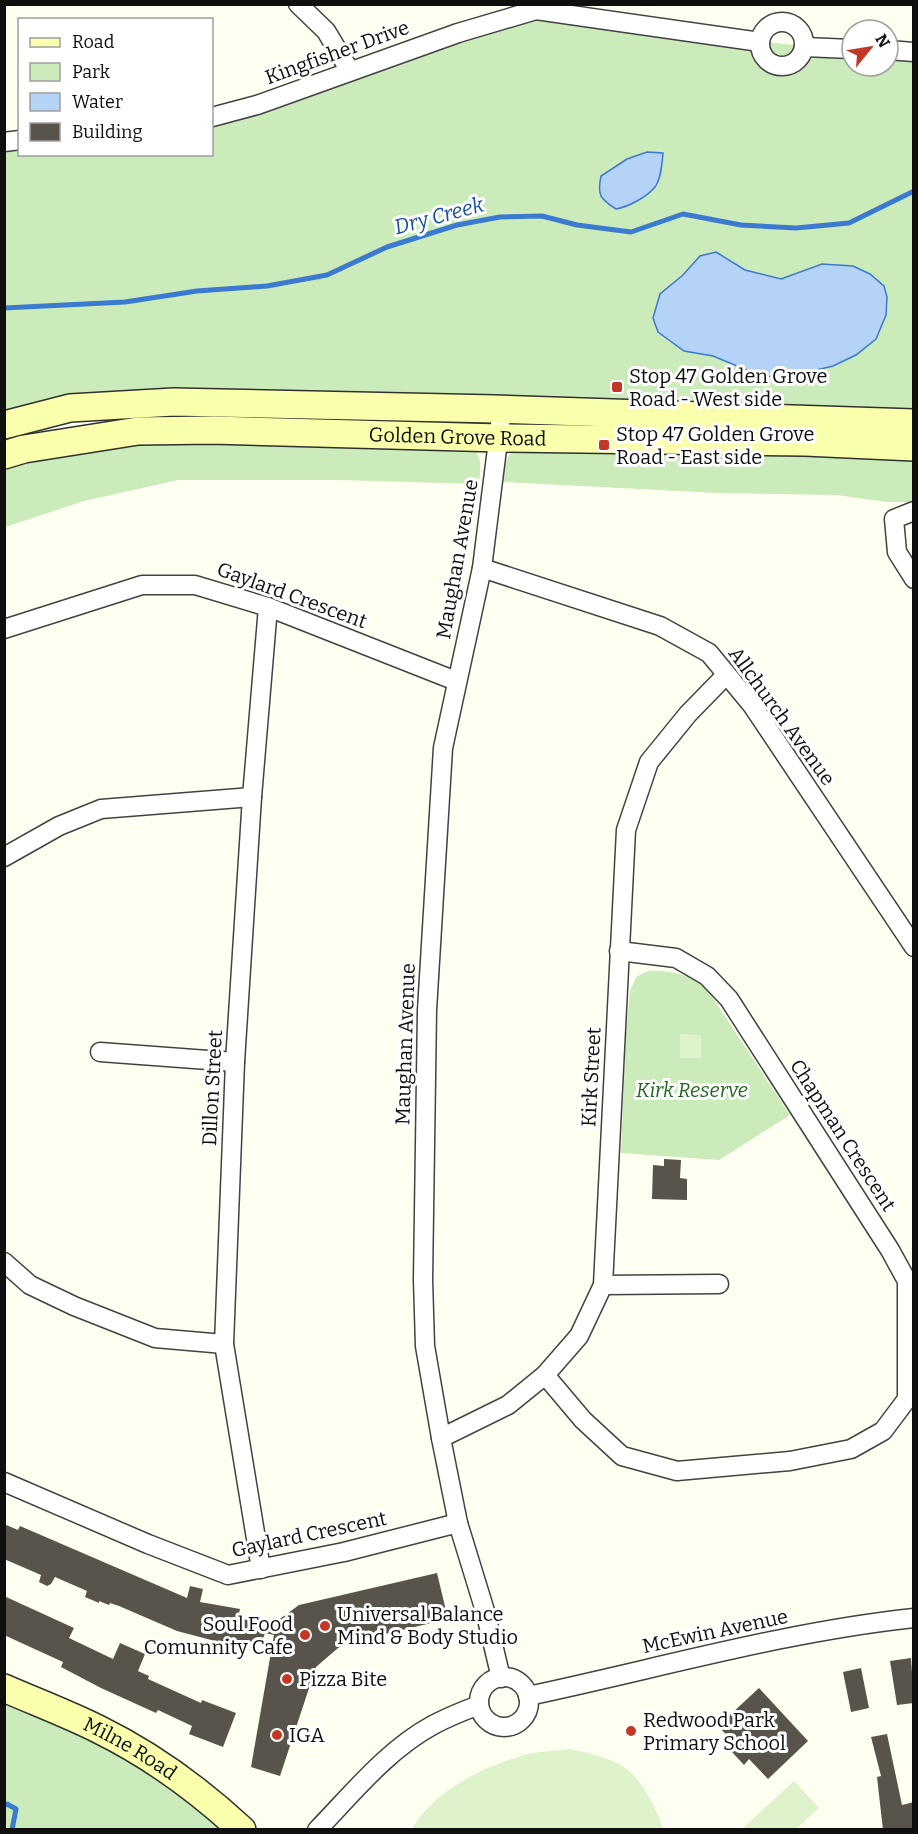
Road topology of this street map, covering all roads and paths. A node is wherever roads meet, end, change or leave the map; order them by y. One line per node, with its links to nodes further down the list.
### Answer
1 (298, 4): 7 (street)
2 (535, 7): 4 (street, Kingfisher Drive); 7 (street, Kingfisher Drive)
3 (784, 13): 4 (street); 5 (street)
4 (760, 42): 5 (street)
5 (804, 47): 6 (street)
6 (840, 48)
7 (350, 71): 8 (street, Kingfisher Drive)
8 (213, 117)
9 (502, 409): 10 (main road, Golden Grove Road); 11 (main road, Golden Grove Road); 12 (street, Maughan Avenue)
10 (914, 423)
11 (4, 425)
12 (500, 438): 13 (main road, Golden Grove Road); 14 (main road, Golden Grove Road); 16 (street, Maughan Avenue)
13 (914, 447)
14 (4, 455)
15 (914, 511): 17 (street)
16 (482, 568): 20 (street, Allchurch Avenue); 21 (street, Maughan Avenue)
17 (914, 579)
18 (268, 607): 19 (street, Gaylard Crescent); 21 (street, Gaylard Crescent); 22 (street, Dillon Street)
19 (4, 629)
20 (726, 675): 24 (street, Allchurch Avenue); 25 (street, Kirk Street)
21 (456, 681): 33 (street, Maughan Avenue)
22 (252, 797): 23 (street); 27 (street, Dillon Street)
23 (4, 857)
24 (913, 945)
25 (619, 951): 30 (street, Kirk Street); 32 (street, Chapman Crescent)
26 (100, 1052): 27 (street)
27 (235, 1062): 31 (street, Dillon Street)
28 (4, 1262): 31 (street)
29 (719, 1284): 30 (street)
30 (603, 1285): 32 (street, Kirk Street)
31 (224, 1344): 36 (street, Dillon Street)
32 (545, 1375): 33 (street, Kirk Street)
33 (441, 1438): 35 (street, Maughan Avenue)
34 (4, 1482): 36 (street, Gaylard Crescent)
35 (459, 1523): 36 (street, Gaylard Crescent); 38 (street, Maughan Avenue)
36 (261, 1569)
37 (914, 1618): 40 (street, McEwin Avenue)
38 (501, 1678): 40 (street); 41 (street)
39 (4, 1688): 42 (main road, Milne Road)
40 (528, 1696): 41 (street)
41 (479, 1705): 43 (street)
42 (242, 1830)
43 (317, 1830)

